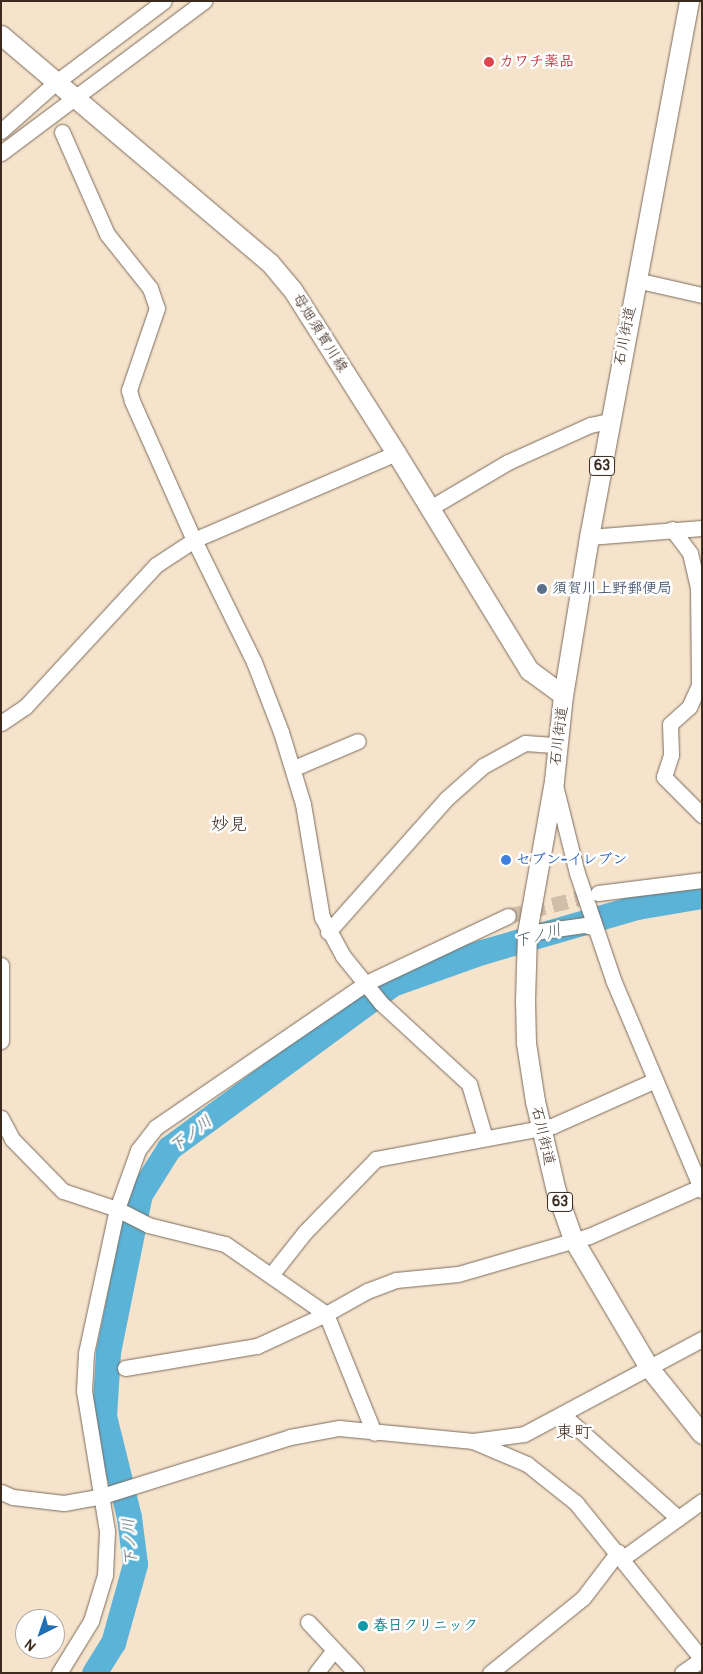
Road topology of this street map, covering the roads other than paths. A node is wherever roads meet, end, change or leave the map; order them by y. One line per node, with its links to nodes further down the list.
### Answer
1 (164, 1): 5 (street)
2 (204, 1): 5 (street)
3 (689, 1): 9 (main road, 石川街道 / 63)
4 (1, 35): 5 (main road, 母畑須賀川線)
5 (65, 92): 6 (street); 8 (street); 12 (main road, 母畑須賀川線)
6 (1, 132)
7 (62, 132): 17 (street)
8 (1, 153)
9 (636, 280): 10 (street); 11 (main road, 石川街道 / 63)
10 (702, 295)
11 (610, 421): 13 (street); 16 (main road, 石川街道 / 63)
12 (396, 453): 13 (main road, 母畑須賀川線); 17 (street)
13 (430, 508): 18 (main road, 母畑須賀川線)
14 (702, 528): 15 (street)
15 (672, 529): 16 (street); 24 (street)
16 (589, 537): 18 (main road, 石川街道 / 63)
17 (194, 540): 19 (street); 22 (street)
18 (563, 696): 21 (main road, 石川街道 / 63)
19 (1, 723)
20 (358, 741): 22 (street)
21 (557, 744): 23 (main road, 石川街道 / 63); 29 (street)
22 (294, 768): 29 (street)
23 (554, 781): 28 (street); 30 (main road, 石川街道 / 63)
24 (702, 815)
25 (702, 880): 26 (street)
26 (598, 893)
27 (508, 916): 32 (street)
28 (595, 928): 30 (street); 34 (street)
29 (328, 932): 32 (street)
30 (527, 933): 36 (main road, 石川街道 / 63)
31 (1, 965): 33 (street)
32 (366, 983): 37 (street); 39 (street)
33 (1, 1041)
34 (653, 1081): 36 (street); 38 (street)
35 (1, 1118): 39 (street)
36 (541, 1129): 37 (street); 40 (main road, 石川街道 / 63)
37 (485, 1138): 41 (street)
38 (701, 1188): 40 (street)
39 (117, 1209): 41 (street); 51 (street)
40 (574, 1239): 42 (street); 45 (main road, 石川街道 / 63)
41 (271, 1275): 42 (street)
42 (326, 1314): 44 (street); 47 (street)
43 (702, 1339): 45 (street)
44 (125, 1368)
45 (650, 1369): 46 (street); 48 (main road, 石川街道 / 63)
46 (562, 1414): 49 (street); 53 (street)
47 (374, 1433): 49 (street); 51 (street)
48 (702, 1434)
49 (472, 1441): 54 (street)
50 (1, 1492): 51 (street)
51 (102, 1496): 58 (street)
52 (702, 1501): 53 (street)
53 (678, 1518): 54 (street)
54 (621, 1555): 57 (street); 61 (street)
55 (308, 1622): 56 (street)
56 (334, 1650): 59 (street); 60 (street)
57 (702, 1659): 62 (street)
58 (59, 1673)
59 (316, 1673)
60 (356, 1673)
61 (490, 1673)
62 (682, 1673)

